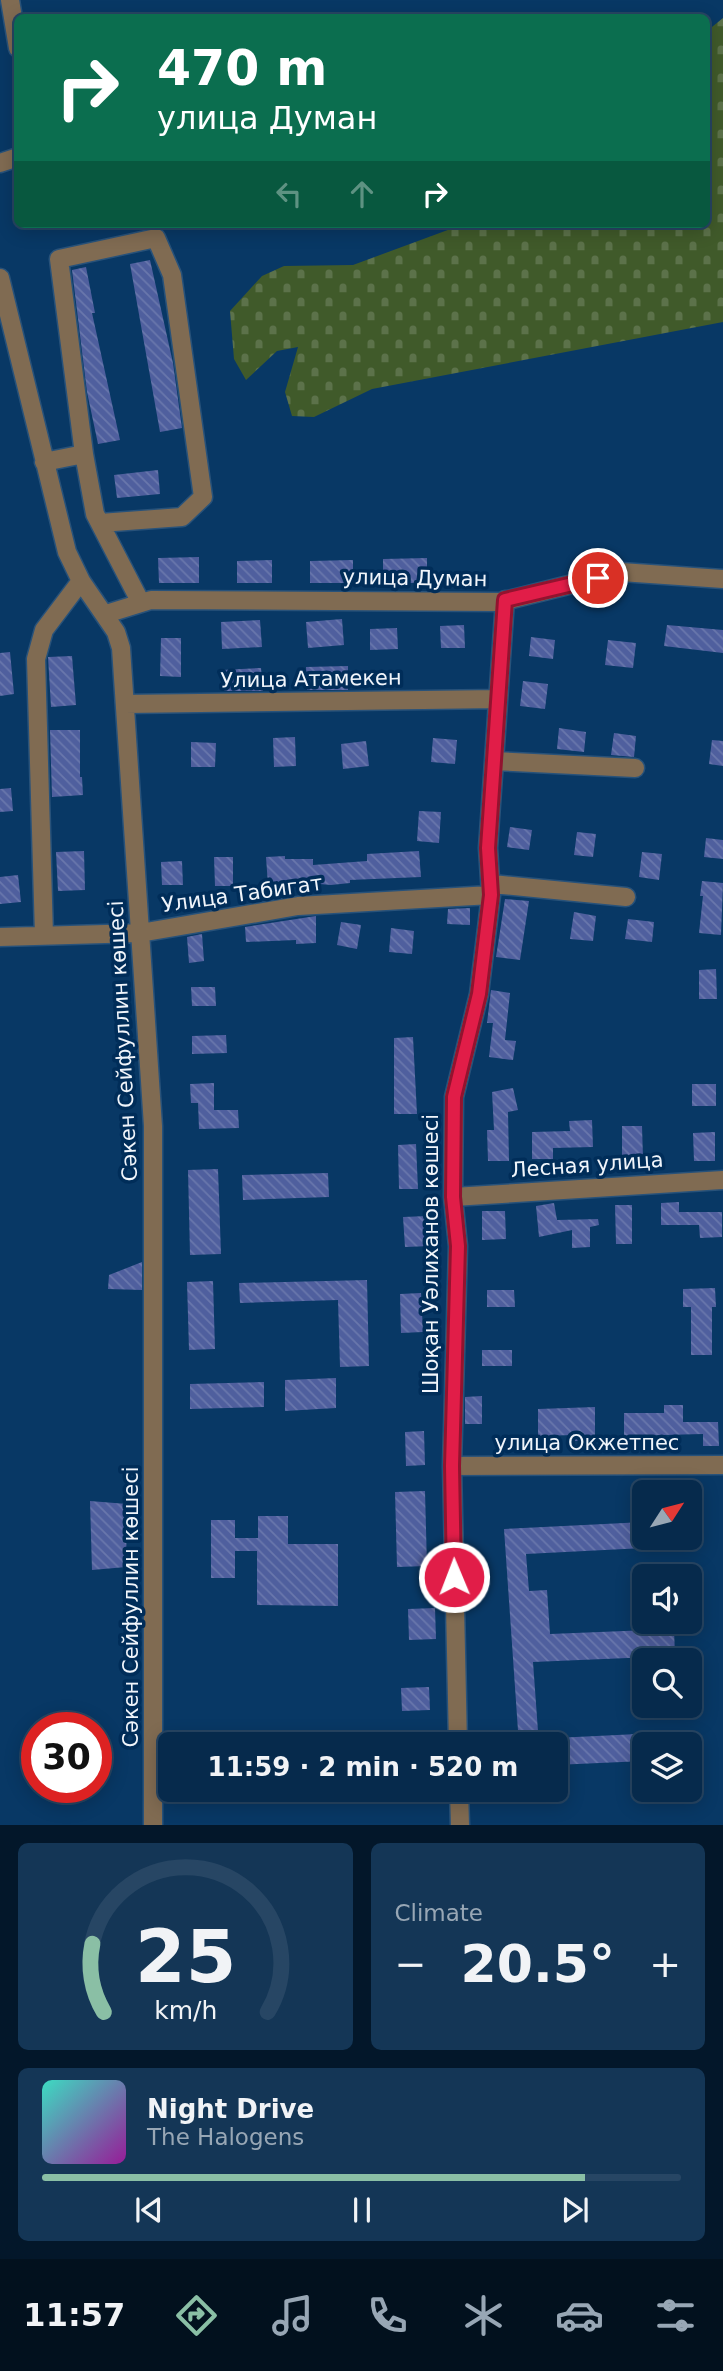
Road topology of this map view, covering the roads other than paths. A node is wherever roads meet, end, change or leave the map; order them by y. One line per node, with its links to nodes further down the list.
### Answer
1 (10, 0): 2 (street)
2 (14, 24)
3 (0, 278): 5 (street, Сәкен Сейфуллин көшесі)
4 (84, 454): 5 (street); 6 (street); 6 (street)
5 (44, 462): 8 (street, Сәкен Сейфуллин көшесі)
6 (100, 523): 10 (street)
7 (723, 579): 9 (street, улица Думан)
8 (81, 581): 11 (street, Сәкен Сейфуллин көшесі); 19 (street)
9 (505, 600): 10 (street, улица Думан); 12 (street, Шоқан Уәлиханов көшесі)
10 (141, 603): 11 (street, улица Думан)
11 (106, 614): 13 (street, Сәкен Сейфуллин көшесі)
12 (498, 699): 13 (street, Улица Атамекен); 14 (street, Шоқан Уәлиханов көшесі)
13 (125, 704): 18 (street, Сәкен Сейфуллин көшесі)
14 (494, 761): 15 (street); 16 (street, Шоқан Уәлиханов көшесі)
15 (635, 768)
16 (492, 889): 17 (street, Улица Табигат); 18 (street, Улица Табигат); 22 (street, Шоқан Уәлиханов көшесі)
17 (626, 897)
18 (140, 933): 19 (street, Улица Табигат); 27 (street, Сәкен Сейфуллин көшесі)
19 (44, 936): 20 (street, Улица Табигат)
20 (0, 937)
21 (723, 1180): 22 (street, Лесная улица)
22 (453, 1197): 24 (street, Шоқан Уәлиханов көшесі)
23 (723, 1465): 24 (street, улица Окжетпес)
24 (452, 1466): 25 (street, Шоқан Уәлиханов көшесі)
25 (458, 1732)
26 (459, 1802): 28 (street)
27 (153, 1825)
28 (460, 1825)

